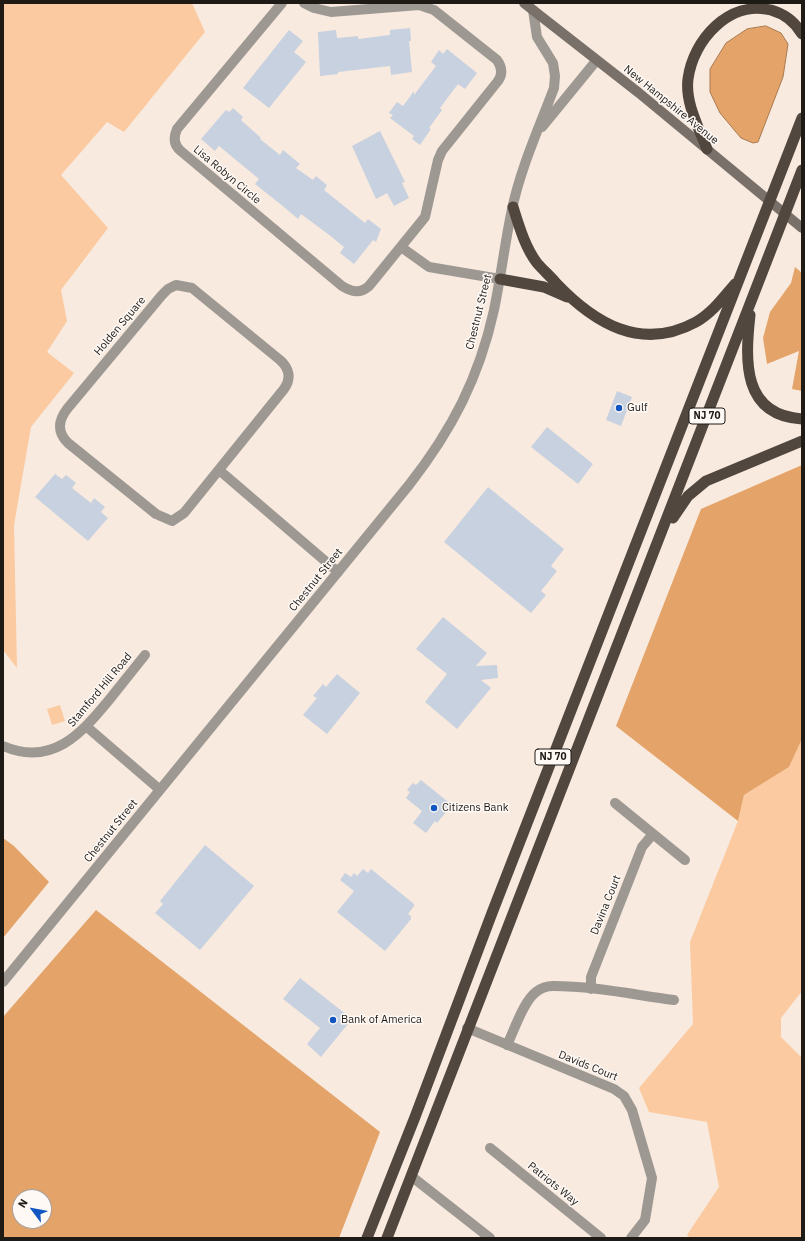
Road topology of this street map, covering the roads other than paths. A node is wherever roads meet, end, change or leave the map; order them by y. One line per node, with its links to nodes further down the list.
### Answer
1 (282, 3): 15 (street, Lisa Robyn Circle)
2 (304, 3): 15 (street, Lisa Robyn Circle)
3 (524, 3): 4 (main road, New Hampshire Avenue)
4 (533, 10): 6 (main road, New Hampshire Avenue); 8 (street, Chestnut Street)
5 (802, 34): 9 (highway)
6 (596, 61): 8 (street, Chestnut Street); 9 (main road, New Hampshire Avenue)
7 (802, 118): 11 (highway, NJ 70)
8 (536, 135): 12 (street, Chestnut Street)
9 (707, 149): 11 (main road, New Hampshire Avenue)
10 (802, 170): 13 (highway, NJ 70)
11 (770, 201): 13 (main road, New Hampshire Avenue); 16 (highway, NJ 70)
12 (513, 207): 17 (street, Chestnut Street); 18 (highway)
13 (785, 214): 14 (main road, New Hampshire Avenue); 19 (highway, NJ 70)
14 (802, 228)
15 (400, 247): 17 (street)
16 (740, 277): 18 (highway); 39 (highway, NJ 70)
17 (500, 279): 18 (highway); 24 (street, Chestnut Street)
18 (571, 298)
19 (752, 300): 20 (highway); 23 (highway, NJ 70)
20 (802, 419)
21 (802, 441): 23 (highway)
22 (219, 470): 22 (street, Holden Square); 24 (street)
23 (663, 531): 35 (highway, NJ 70)
24 (338, 572): 28 (street, Chestnut Street)
25 (146, 655): 26 (street, Stamford Hill Road)
26 (87, 727): 27 (street, Stamford Hill Road); 28 (street)
27 (3, 746)
28 (159, 789): 32 (street, Chestnut Street)
29 (615, 803): 30 (street)
30 (653, 834): 31 (street); 33 (street, Davina Court)
31 (685, 860)
32 (3, 982)
33 (591, 989): 34 (street); 36 (street)
34 (674, 1000)
35 (467, 1028): 36 (street, Davids Court); 38 (highway, NJ 70)
36 (507, 1045): 43 (street, Davids Court)
37 (490, 1148): 42 (street, Patriots Way)
38 (411, 1176): 40 (highway, NJ 70); 41 (street)
39 (367, 1238)
40 (387, 1238)
41 (490, 1238)
42 (601, 1238)
43 (631, 1238)

